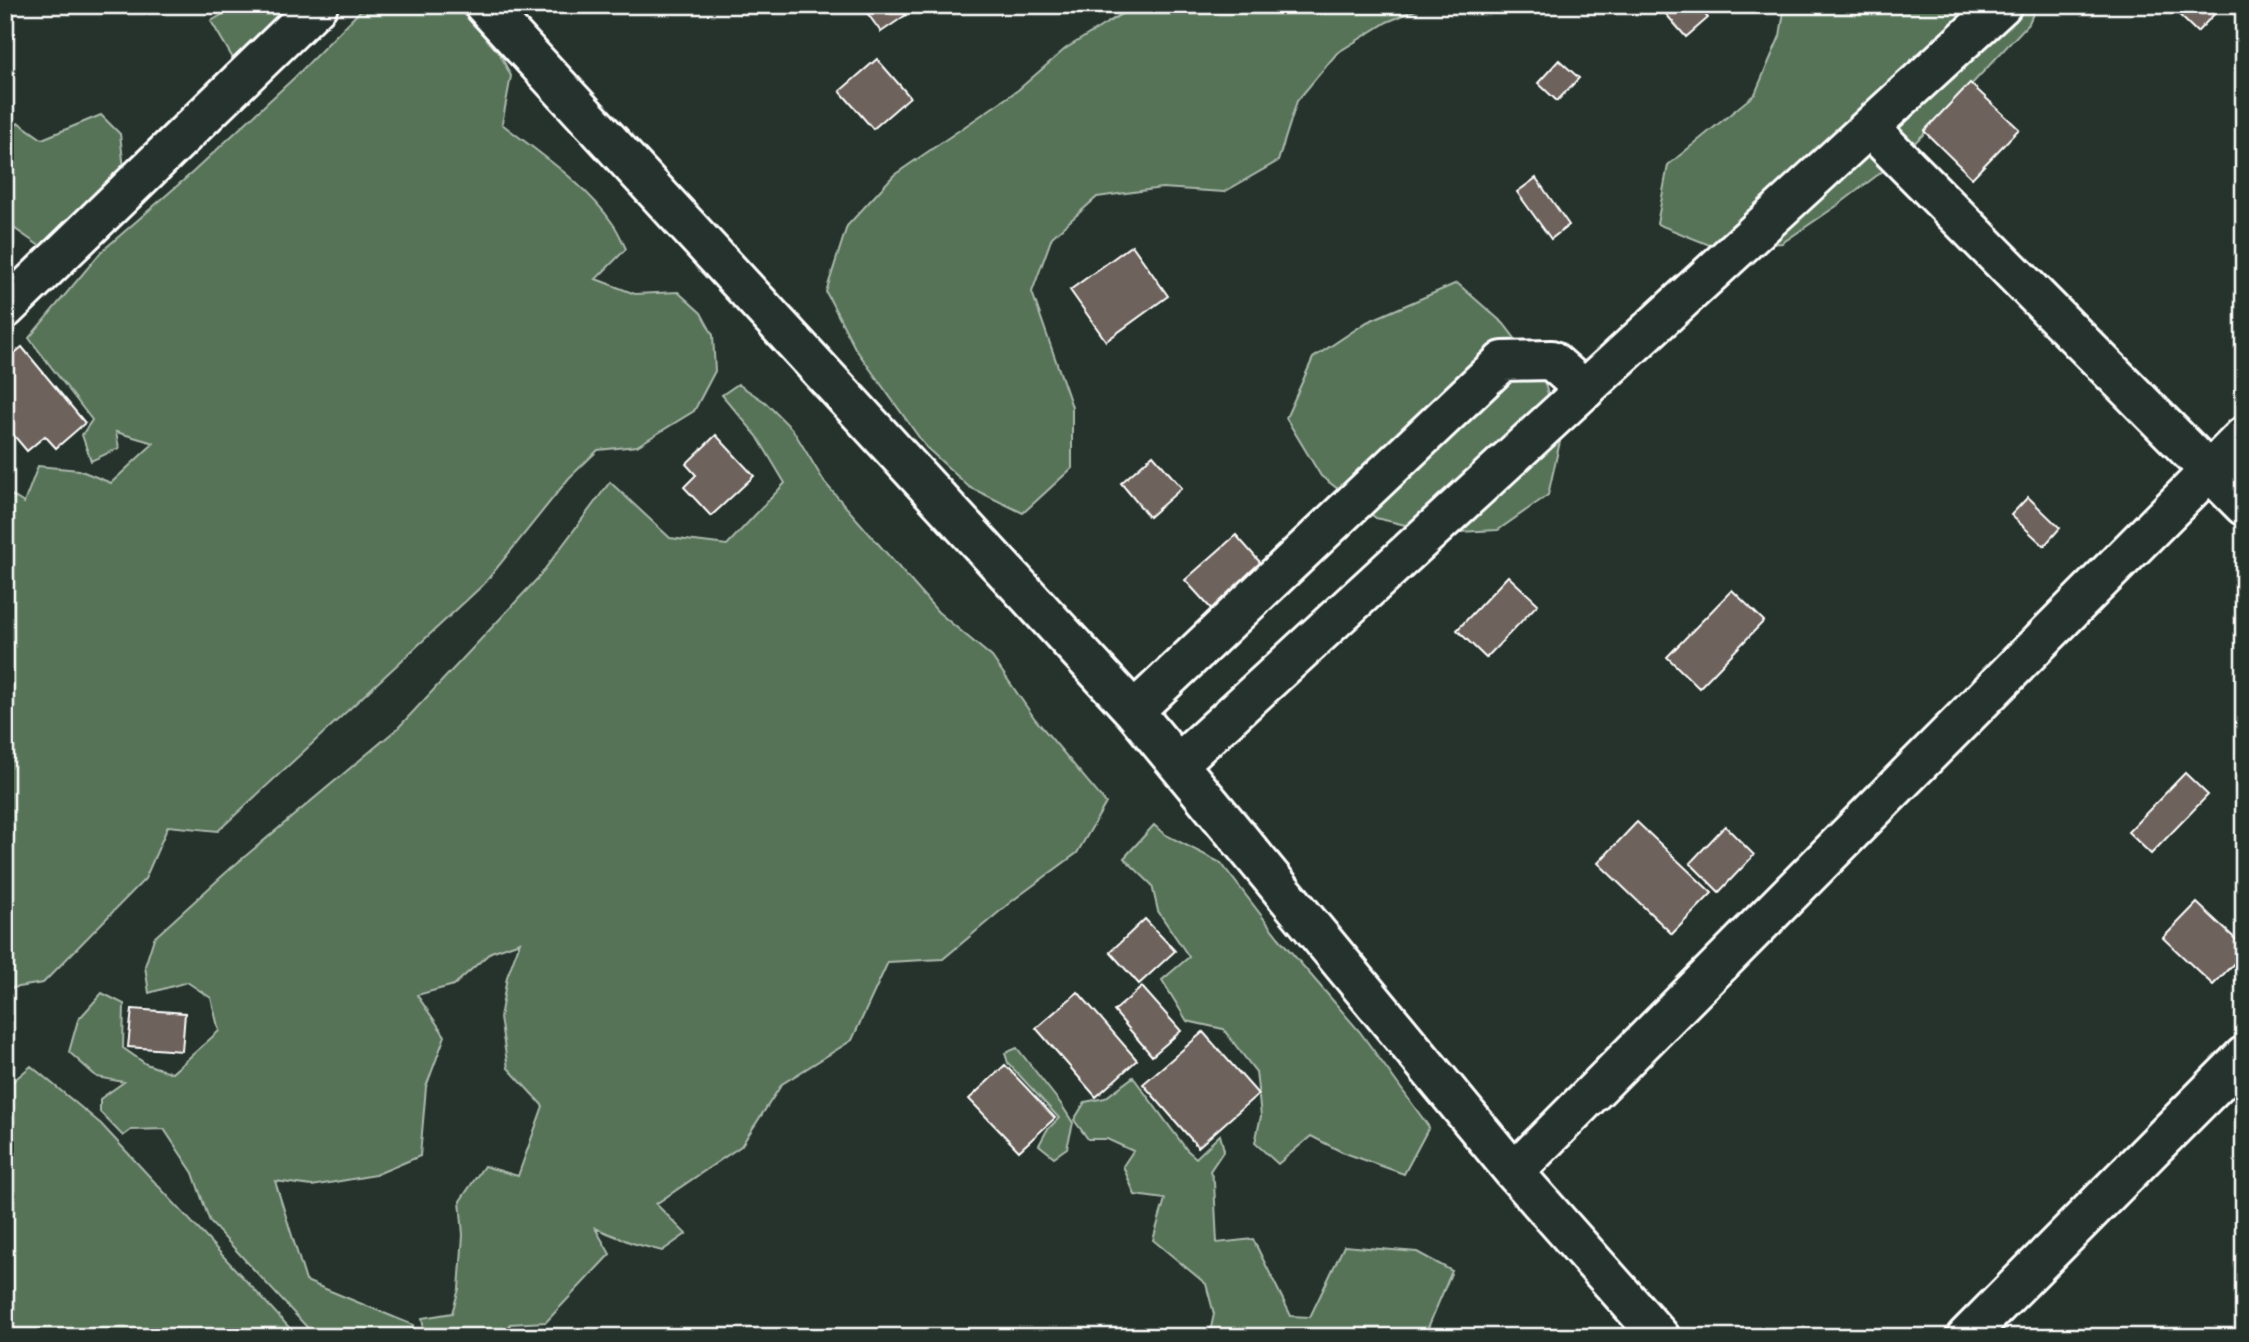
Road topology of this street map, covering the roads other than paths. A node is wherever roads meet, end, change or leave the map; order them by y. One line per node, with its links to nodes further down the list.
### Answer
1 (318, 5): 5 (street)
2 (484, 5): 10 (street)
3 (2001, 5): 4 (street)
4 (1870, 128): 6 (street); 8 (street)
5 (9, 299)
6 (1585, 390): 10 (street); 11 (street)
7 (2244, 436): 8 (street)
8 (2209, 471): 9 (street); 13 (street)
9 (2244, 506)
10 (1134, 711): 11 (street)
11 (1178, 764): 13 (street)
12 (2244, 1056): 15 (street)
13 (1514, 1172): 14 (street)
14 (1660, 1337)
15 (1966, 1337)

